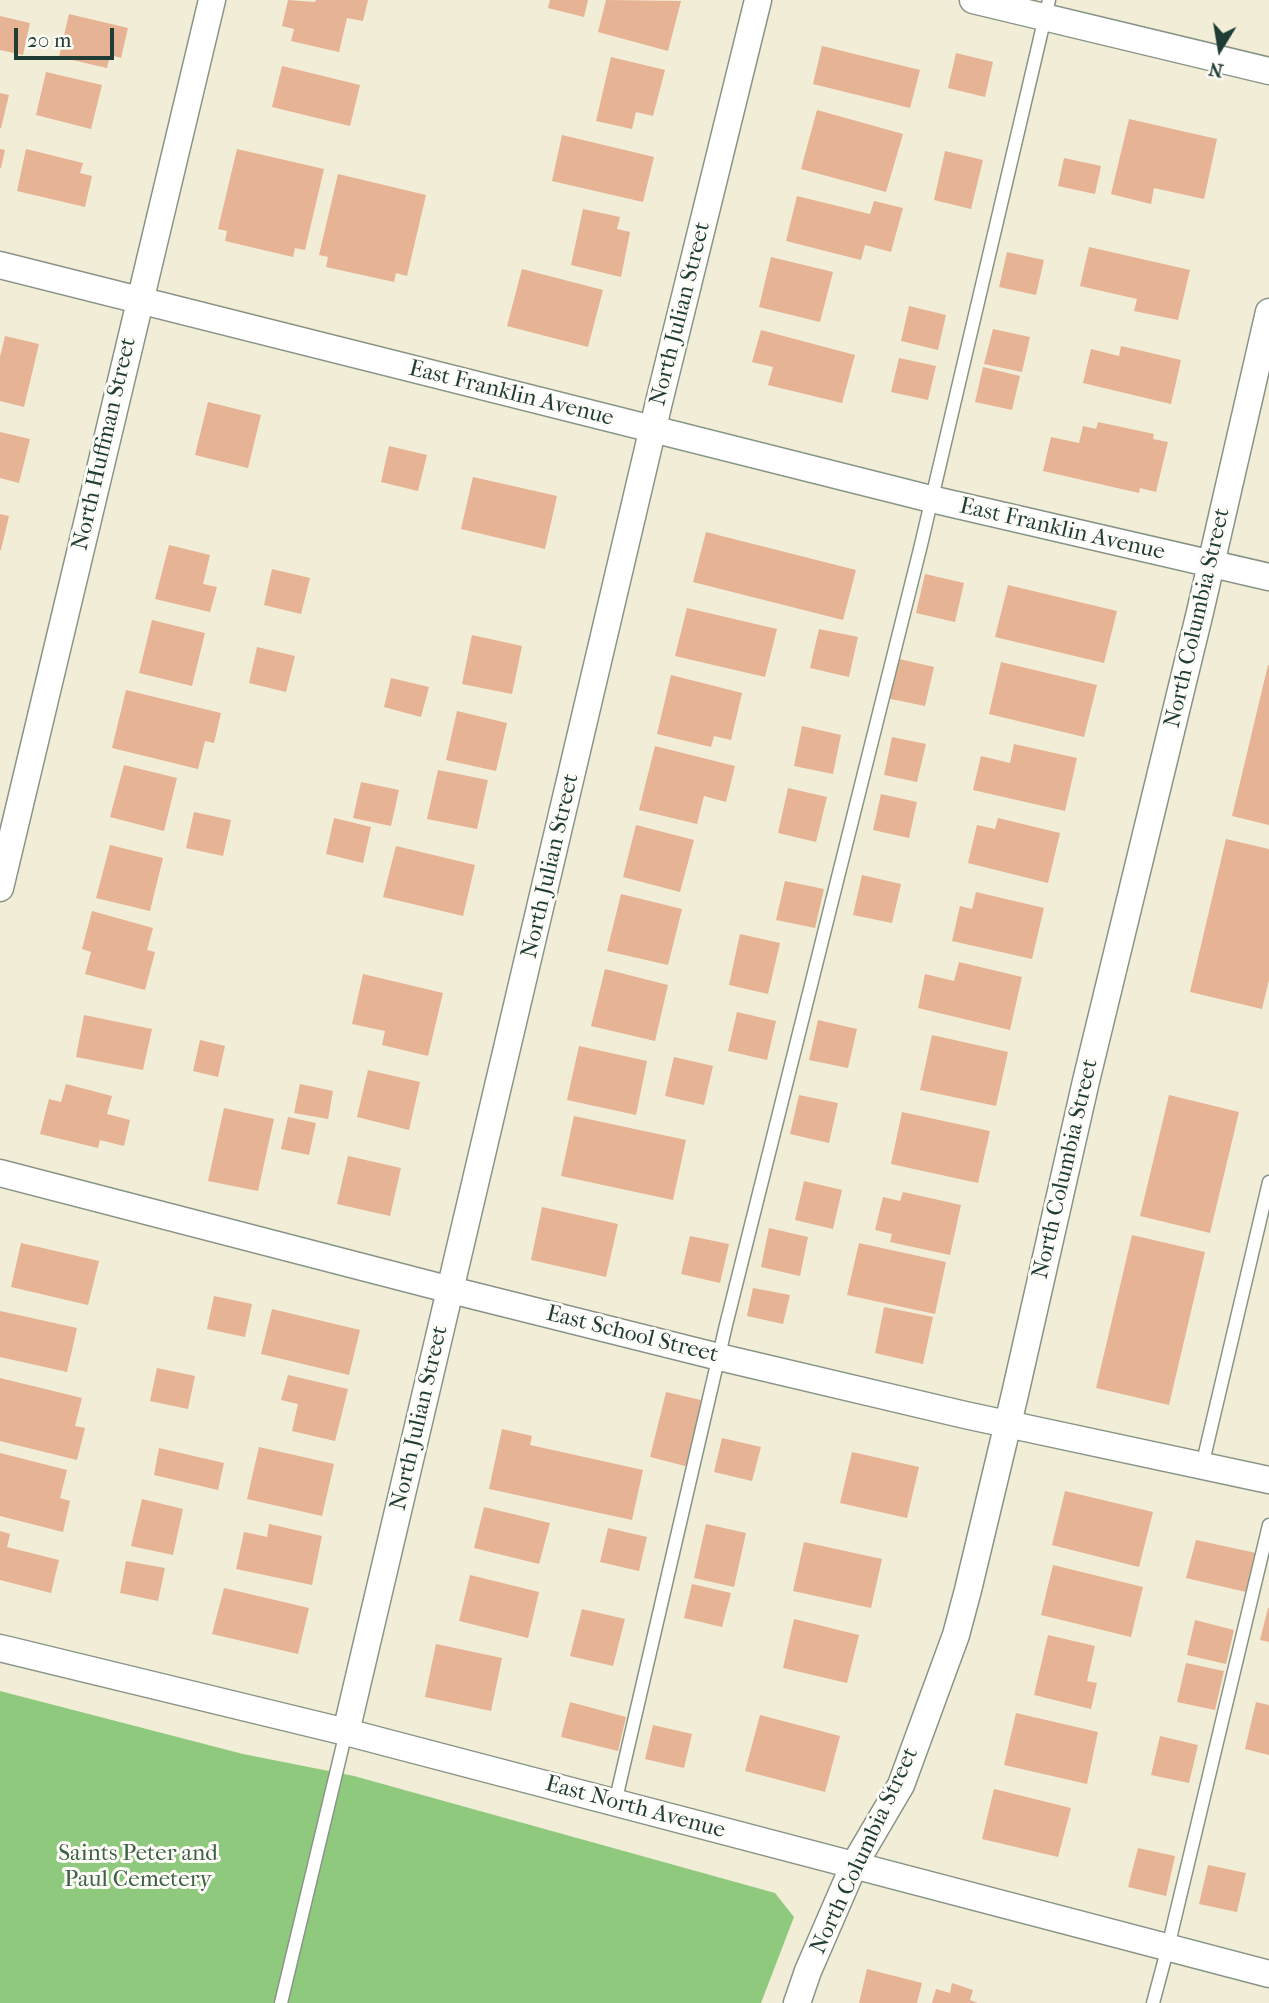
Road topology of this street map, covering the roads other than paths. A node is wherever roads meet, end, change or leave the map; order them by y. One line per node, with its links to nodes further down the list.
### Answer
1 (212, 0): 7 (street, North Huffman Street)
2 (758, 0): 9 (street, North Julian Street)
3 (973, 0): 4 (street)
4 (1047, 9): 5 (street); 10 (lane)
5 (1269, 71)
6 (0, 265): 7 (street, East Franklin Avenue)
7 (139, 300): 9 (street, East Franklin Avenue); 13 (street, North Huffman Street)
8 (1269, 312): 11 (street, North Columbia Street)
9 (653, 430): 10 (street, East Franklin Avenue); 16 (street, North Julian Street)
10 (931, 499): 11 (street, East Franklin Avenue); 17 (lane)
11 (1211, 565): 12 (street, East Franklin Avenue); 18 (street, North Columbia Street)
12 (1269, 577)
13 (0, 888)
14 (0, 1173): 16 (street, East School Street)
15 (1269, 1182): 19 (lane)
16 (450, 1290): 17 (street, East School Street); 23 (street, North Julian Street)
17 (719, 1357): 18 (street, East School Street); 24 (lane)
18 (1007, 1424): 19 (street, East School Street); 25 (street, North Columbia Street)
19 (1202, 1466): 20 (street, East School Street)
20 (1269, 1480)
21 (1269, 1525): 26 (lane)
22 (0, 1648): 23 (street, East North Avenue)
23 (346, 1732): 24 (street, East North Avenue); 28 (lane)
24 (615, 1803): 25 (street, East North Avenue)
25 (854, 1865): 26 (street, East North Avenue); 29 (street, North Columbia Street)
26 (1168, 1947): 27 (street, East North Avenue); 30 (lane)
27 (1269, 1974)
28 (281, 2003)
29 (797, 2003)
30 (1153, 2003)

